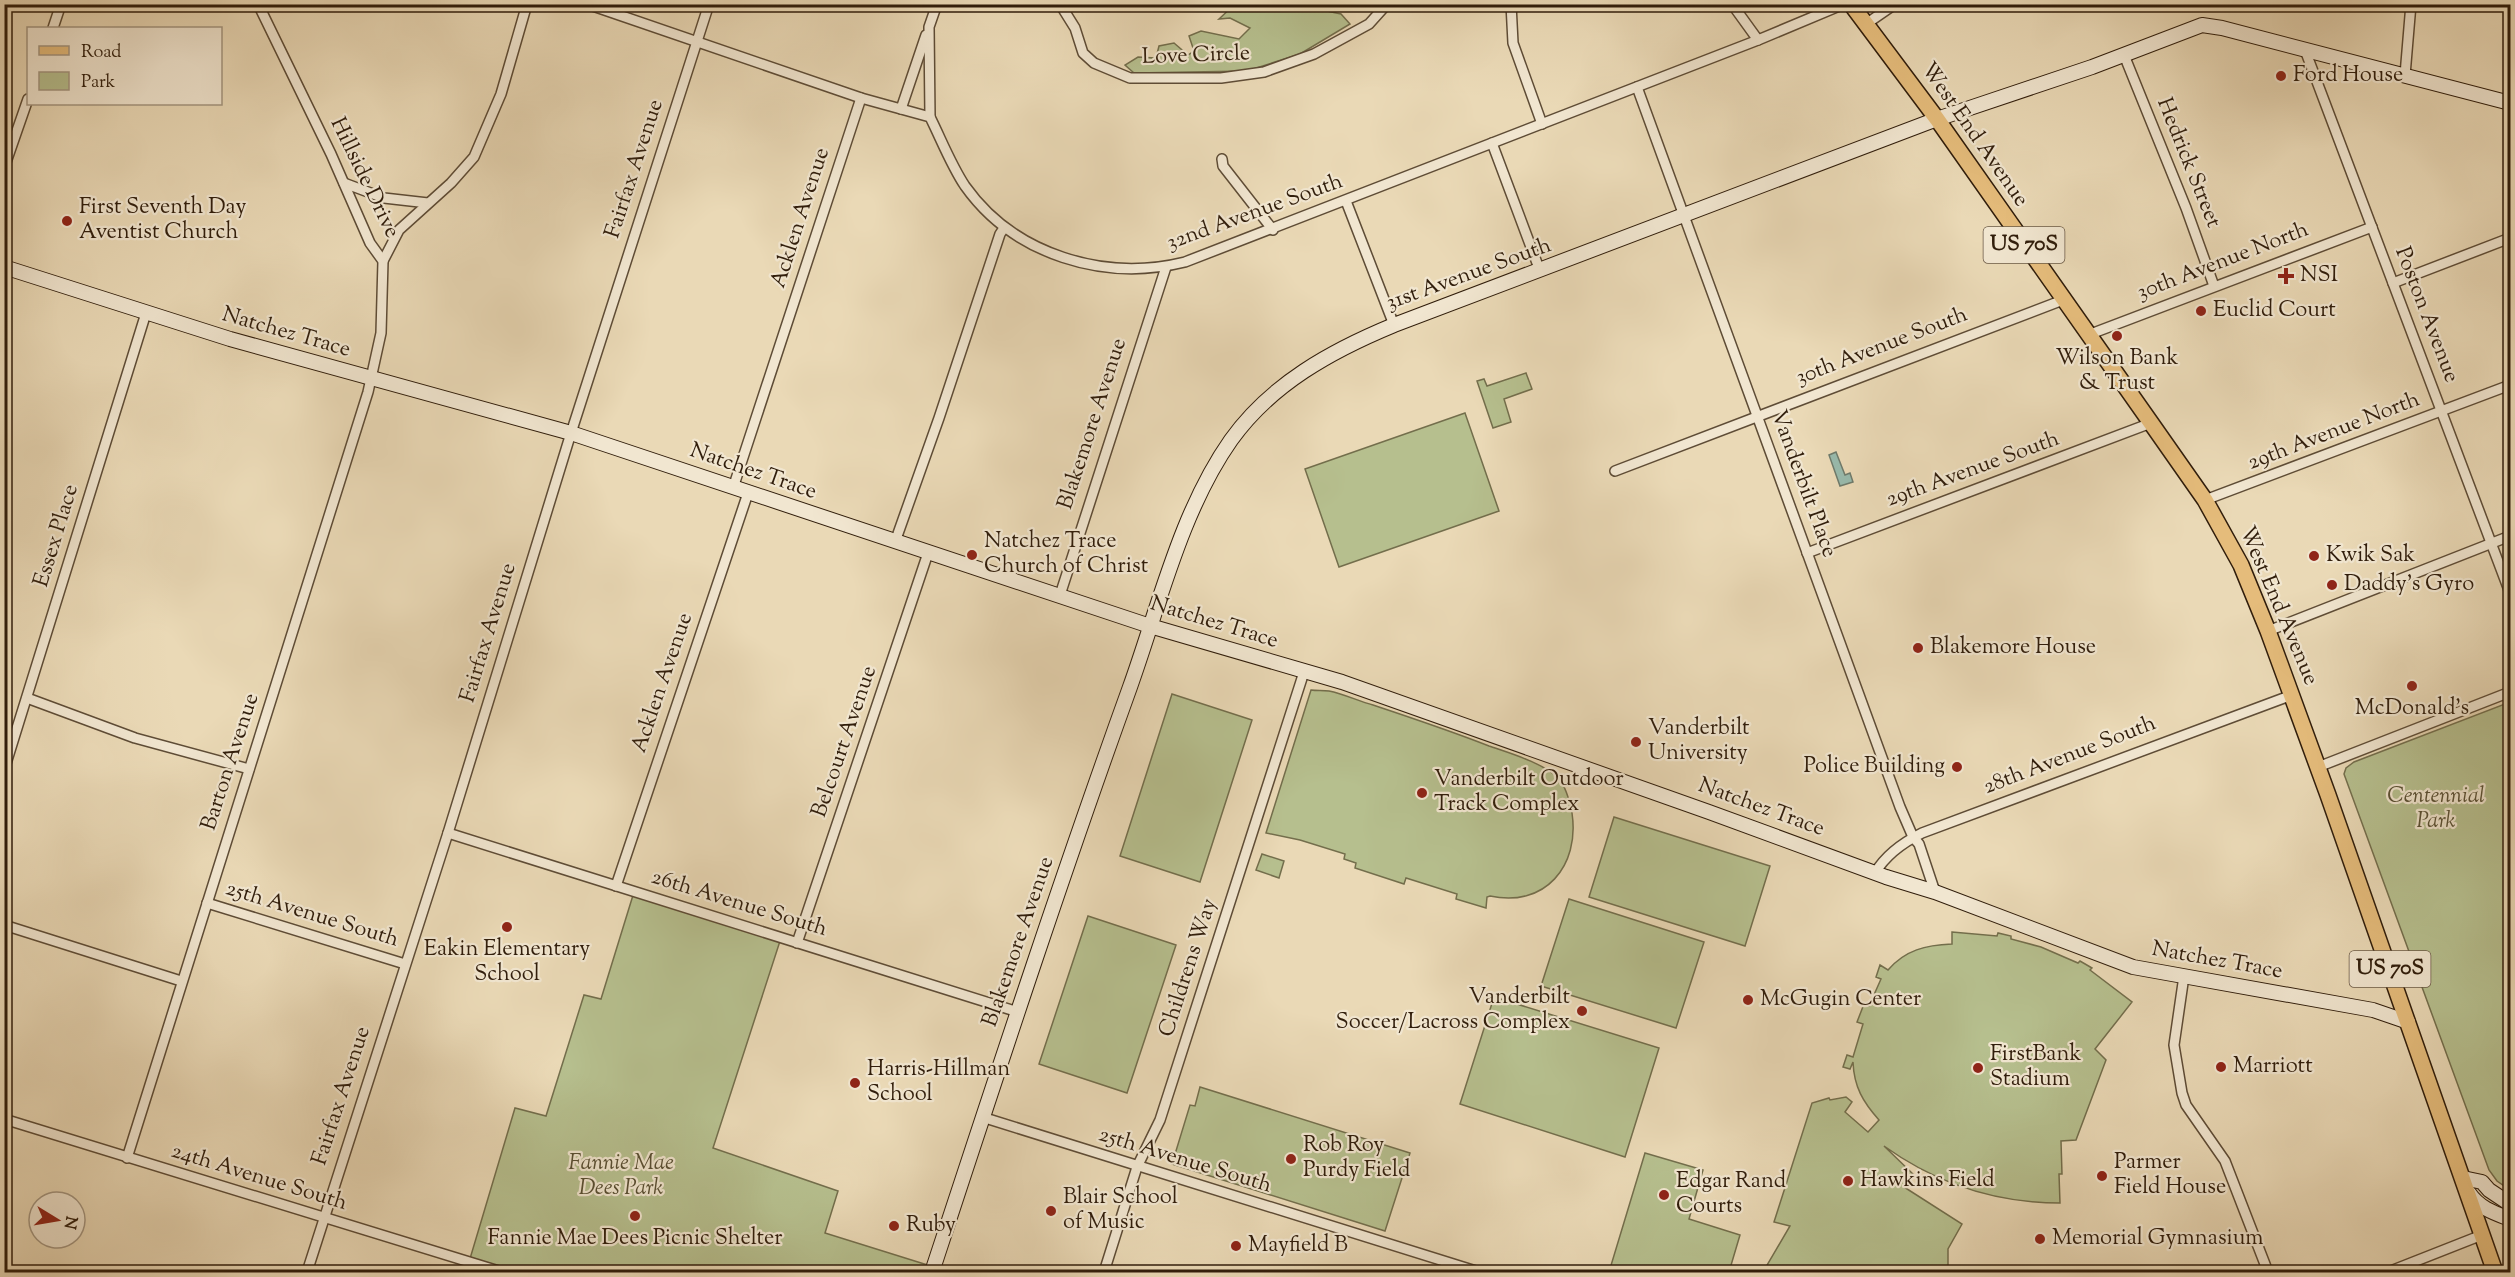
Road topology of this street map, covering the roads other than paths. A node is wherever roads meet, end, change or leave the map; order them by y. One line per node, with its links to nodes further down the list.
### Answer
1 (61, 4): 16 (street)
2 (258, 4): 34 (street, Hillside Drive)
3 (527, 4): 36 (street)
4 (587, 4): 19 (street)
5 (709, 4): 19 (street, Fairfax Avenue)
6 (937, 4): 17 (street)
7 (1060, 4): 8 (street, Love Circle)
8 (1387, 4)
9 (1511, 4): 30 (street)
10 (1732, 4): 18 (street)
11 (1844, 4): 18 (street, 32nd Avenue South)
12 (1851, 4): 15 (main road, West End Avenue / US 70S)
13 (1895, 4): 15 (street)
14 (2411, 4): 22 (street)
15 (1866, 24): 29 (main road, West End Avenue / US 70S)
16 (52, 27)
17 (929, 27): 27 (street); 28 (street)
18 (1758, 40): 23 (street, 32nd Avenue South)
19 (697, 41): 24 (street); 57 (street, Fairfax Avenue)
20 (2305, 50): 21 (main road, 31st Avenue South); 22 (main road, 31st Avenue South); 38 (street, Poston Avenue)
21 (2124, 55): 29 (main road, 31st Avenue South); 47 (street, Hedrick Street)
22 (2404, 75): 26 (main road, 31st Avenue South)
23 (1637, 87): 30 (street, 32nd Avenue South); 37 (street, Vanderbilt Place)
24 (861, 98): 27 (street); 59 (street, Acklen Avenue)
25 (27, 102): 33 (street)
26 (2511, 103)
27 (901, 109): 28 (street)
28 (930, 117): 39 (street, 32nd Avenue South)
29 (1937, 120): 37 (main road, 31st Avenue South); 48 (main road, West End Avenue / US 70S)
30 (1542, 124): 31 (street, 32nd Avenue South)
31 (1492, 143): 35 (street, 32nd Avenue South); 45 (street)
32 (1222, 159): 40 (street)
33 (4, 168)
34 (344, 183): 36 (street); 42 (street, Hillside Drive)
35 (1346, 201): 40 (street, 32nd Avenue South); 50 (street)
36 (428, 203): 42 (street)
37 (1684, 216): 45 (main road, 31st Avenue South); 55 (street, Vanderbilt Place)
38 (2372, 227): 46 (street, Poston Avenue); 47 (street, 30th Avenue North)
39 (1004, 228): 44 (street, 32nd Avenue South); 63 (street)
40 (1273, 230): 44 (street, 32nd Avenue South)
41 (2511, 238): 46 (street)
42 (383, 261): 52 (street, Hillside Drive)
43 (4, 267): 49 (main road, Natchez Trace)
44 (1166, 267): 68 (street, Blakemore Avenue)
45 (1540, 271): 50 (main road, 31st Avenue South)
46 (2393, 282): 54 (street, Poston Avenue)
47 (2214, 286): 51 (street, 30th Avenue North)
48 (2063, 300): 51 (main road, West End Avenue / US 70S); 55 (street, 30th Avenue South)
49 (146, 313): 52 (main road, Natchez Trace); 74 (street, Essex Place)
50 (1394, 325): 69 (main road, 31st Avenue South)
51 (2088, 335): 56 (main road, West End Avenue / US 70S)
52 (372, 379): 57 (main road, Natchez Trace); 76 (street, Barton Avenue)
53 (2511, 385): 54 (street, 29th Avenue North)
54 (2442, 412): 61 (street, 29th Avenue North); 64 (street, Poston Avenue)
55 (1757, 415): 58 (street, 30th Avenue South); 66 (street, Vanderbilt Place)
56 (2151, 423): 61 (main road, West End Avenue / US 70S); 66 (street, 29th Avenue South)
57 (571, 433): 59 (main road, Natchez Trace); 78 (street, Fairfax Avenue)
58 (1615, 471)
59 (733, 488): 60 (main road, Natchez Trace)
60 (748, 493): 63 (main road, Natchez Trace); 81 (street, Acklen Avenue)
61 (2205, 500): 70 (main road, West End Avenue / US 70S)
62 (2511, 536): 64 (street)
63 (895, 542): 65 (main road, Natchez Trace)
64 (2492, 543): 67 (street, Poston Avenue); 70 (street)
65 (928, 553): 68 (main road, Natchez Trace); 85 (street, Belcourt Avenue)
66 (1807, 553): 79 (street, Vanderbilt Place)
67 (2511, 593)
68 (1060, 595): 69 (main road, Natchez Trace)
69 (1150, 626): 71 (main road, Natchez Trace); 89 (main road, Blakemore Avenue)
70 (2268, 631): 73 (main road, West End Avenue / US 70S)
71 (1304, 672): 80 (main road, Natchez Trace); 94 (street, Childrens Way)
72 (2511, 692): 75 (street)
73 (2292, 695): 75 (main road, West End Avenue / US 70S); 79 (street, 28th Avenue South)
74 (27, 698): 76 (street); 77 (street, Essex Place)
75 (2318, 767): 90 (main road, West End Avenue / US 70S)
76 (249, 769): 83 (street, Barton Avenue)
77 (4, 770)
78 (448, 833): 81 (street, 26th Avenue South); 86 (street, Fairfax Avenue)
79 (1913, 837): 80 (street, 28th Avenue South); 82 (street, Vanderbilt Place)
80 (1875, 873): 82 (main road, Natchez Trace)
81 (616, 886): 85 (street, 26th Avenue South)
82 (1935, 892): 87 (main road, Natchez Trace)
83 (207, 903): 86 (street, 25th Avenue South); 88 (street, Barton Avenue)
84 (4, 925): 88 (street)
85 (797, 943): 89 (street, 26th Avenue South)
86 (405, 964): 97 (street, Fairfax Avenue)
87 (2184, 976): 90 (main road, Natchez Trace); 105 (street)
88 (181, 981): 93 (street, Barton Avenue)
89 (1018, 1012): 91 (main road, Blakemore Avenue)
90 (2408, 1022): 95 (main road, West End Avenue / US 70S)
91 (982, 1117): 94 (street, 25th Avenue South); 102 (main road, Blakemore Avenue)
92 (4, 1119): 93 (street, 24th Avenue South)
93 (127, 1158): 97 (street, 24th Avenue South)
94 (1137, 1167): 103 (street, Childrens Way); 104 (street, 25th Avenue South)
95 (2465, 1183): 96 (main road); 98 (main road); 99 (main road, West End Avenue / US 70S)
96 (2511, 1204)
97 (324, 1218): 100 (street, Fairfax Avenue); 101 (street, 24th Avenue South)
98 (2511, 1219)
99 (2482, 1235): 106 (street); 107 (main road, West End Avenue / US 70S)
100 (307, 1272)
101 (502, 1272)
102 (932, 1272)
103 (1104, 1272)
104 (1479, 1272)
105 (2268, 1272)
106 (2388, 1272)
107 (2495, 1272)

